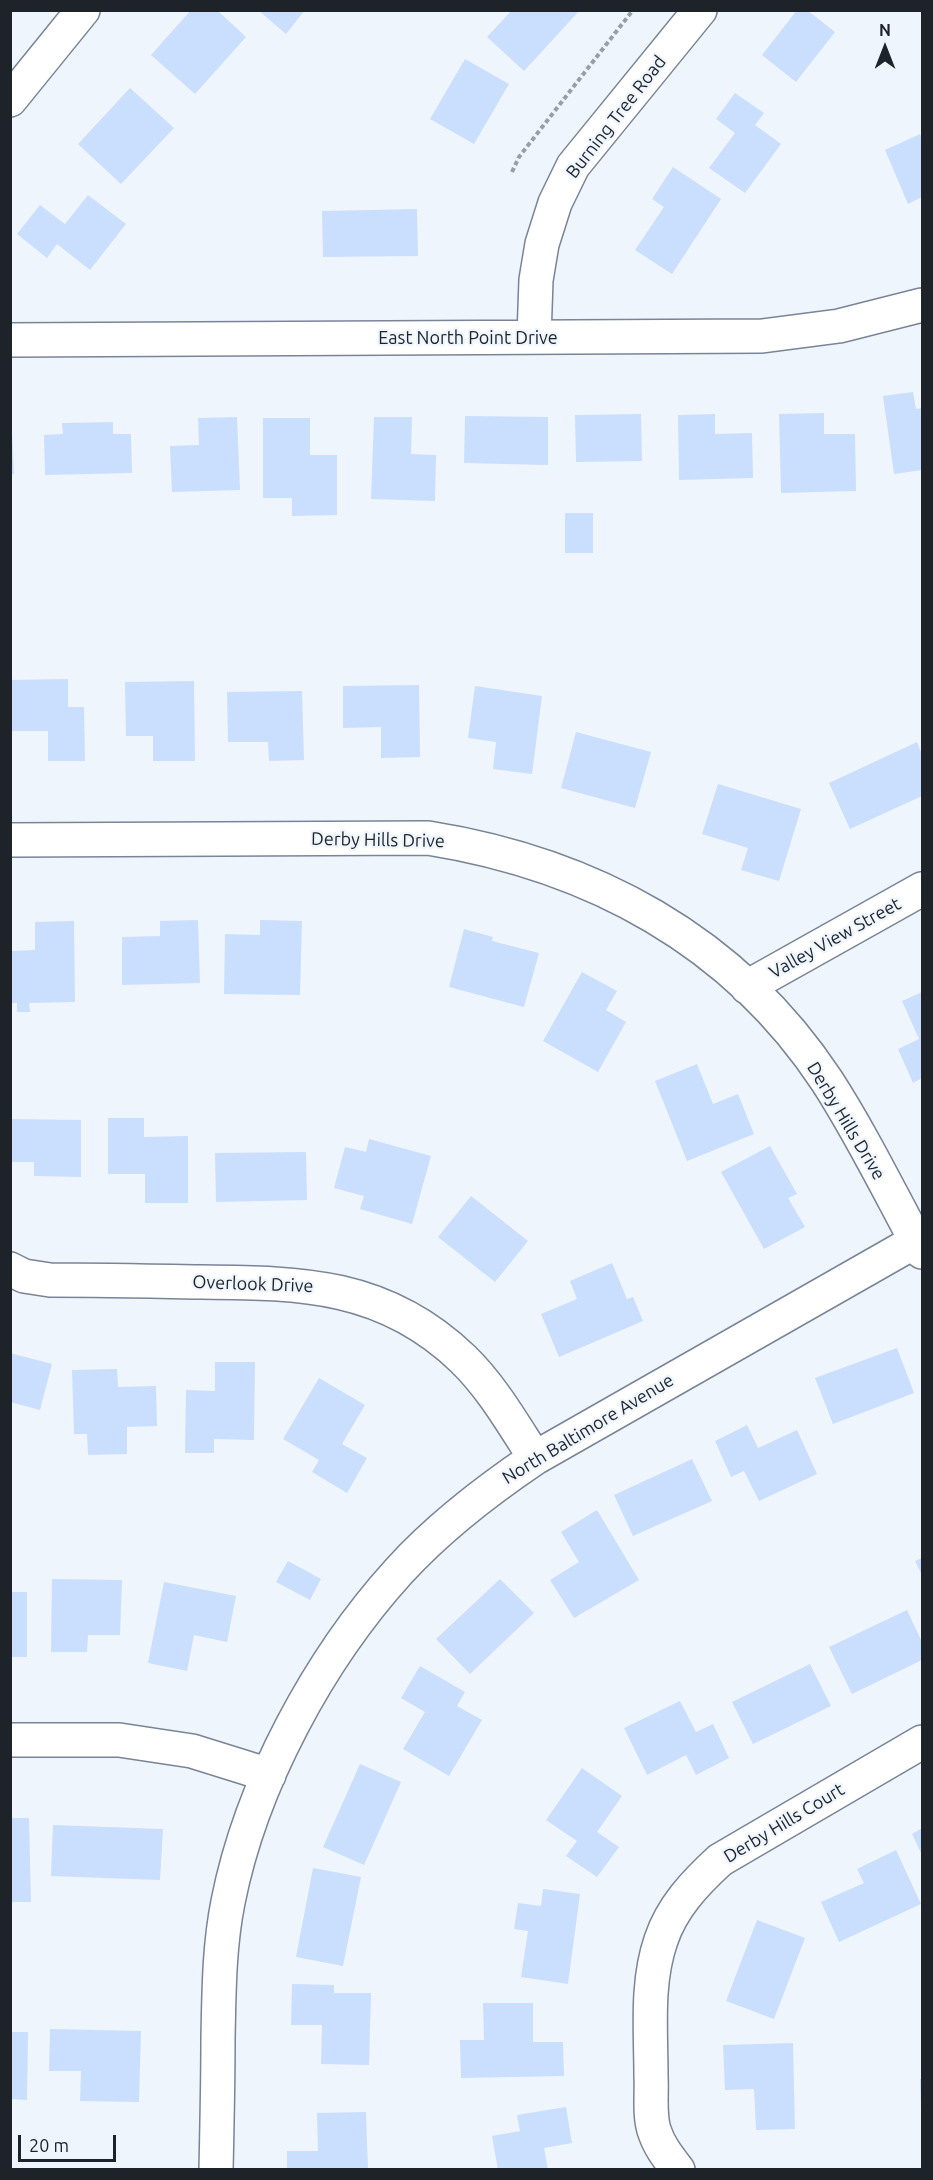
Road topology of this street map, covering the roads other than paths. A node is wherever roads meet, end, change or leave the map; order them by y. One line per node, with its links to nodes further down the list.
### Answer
1 (83, 10): 3 (street)
2 (700, 10): 5 (street, Burning Tree Road)
3 (10, 100)
4 (922, 305): 5 (street, East North Point Drive)
5 (534, 337): 6 (street, East North Point Drive)
6 (10, 340)
7 (10, 840): 9 (street, Derby Hills Drive)
8 (922, 889): 9 (street, Valley View Street)
9 (747, 987): 10 (street, Derby Hills Drive)
10 (919, 1246): 12 (street, North Baltimore Avenue)
11 (10, 1269): 12 (street, Overlook Drive)
12 (535, 1458): 15 (street, North Baltimore Avenue)
13 (10, 1740): 15 (street)
14 (922, 1742): 17 (street, Derby Hills Court)
15 (269, 1775): 16 (street, North Baltimore Avenue)
16 (216, 2169)
17 (678, 2169)

